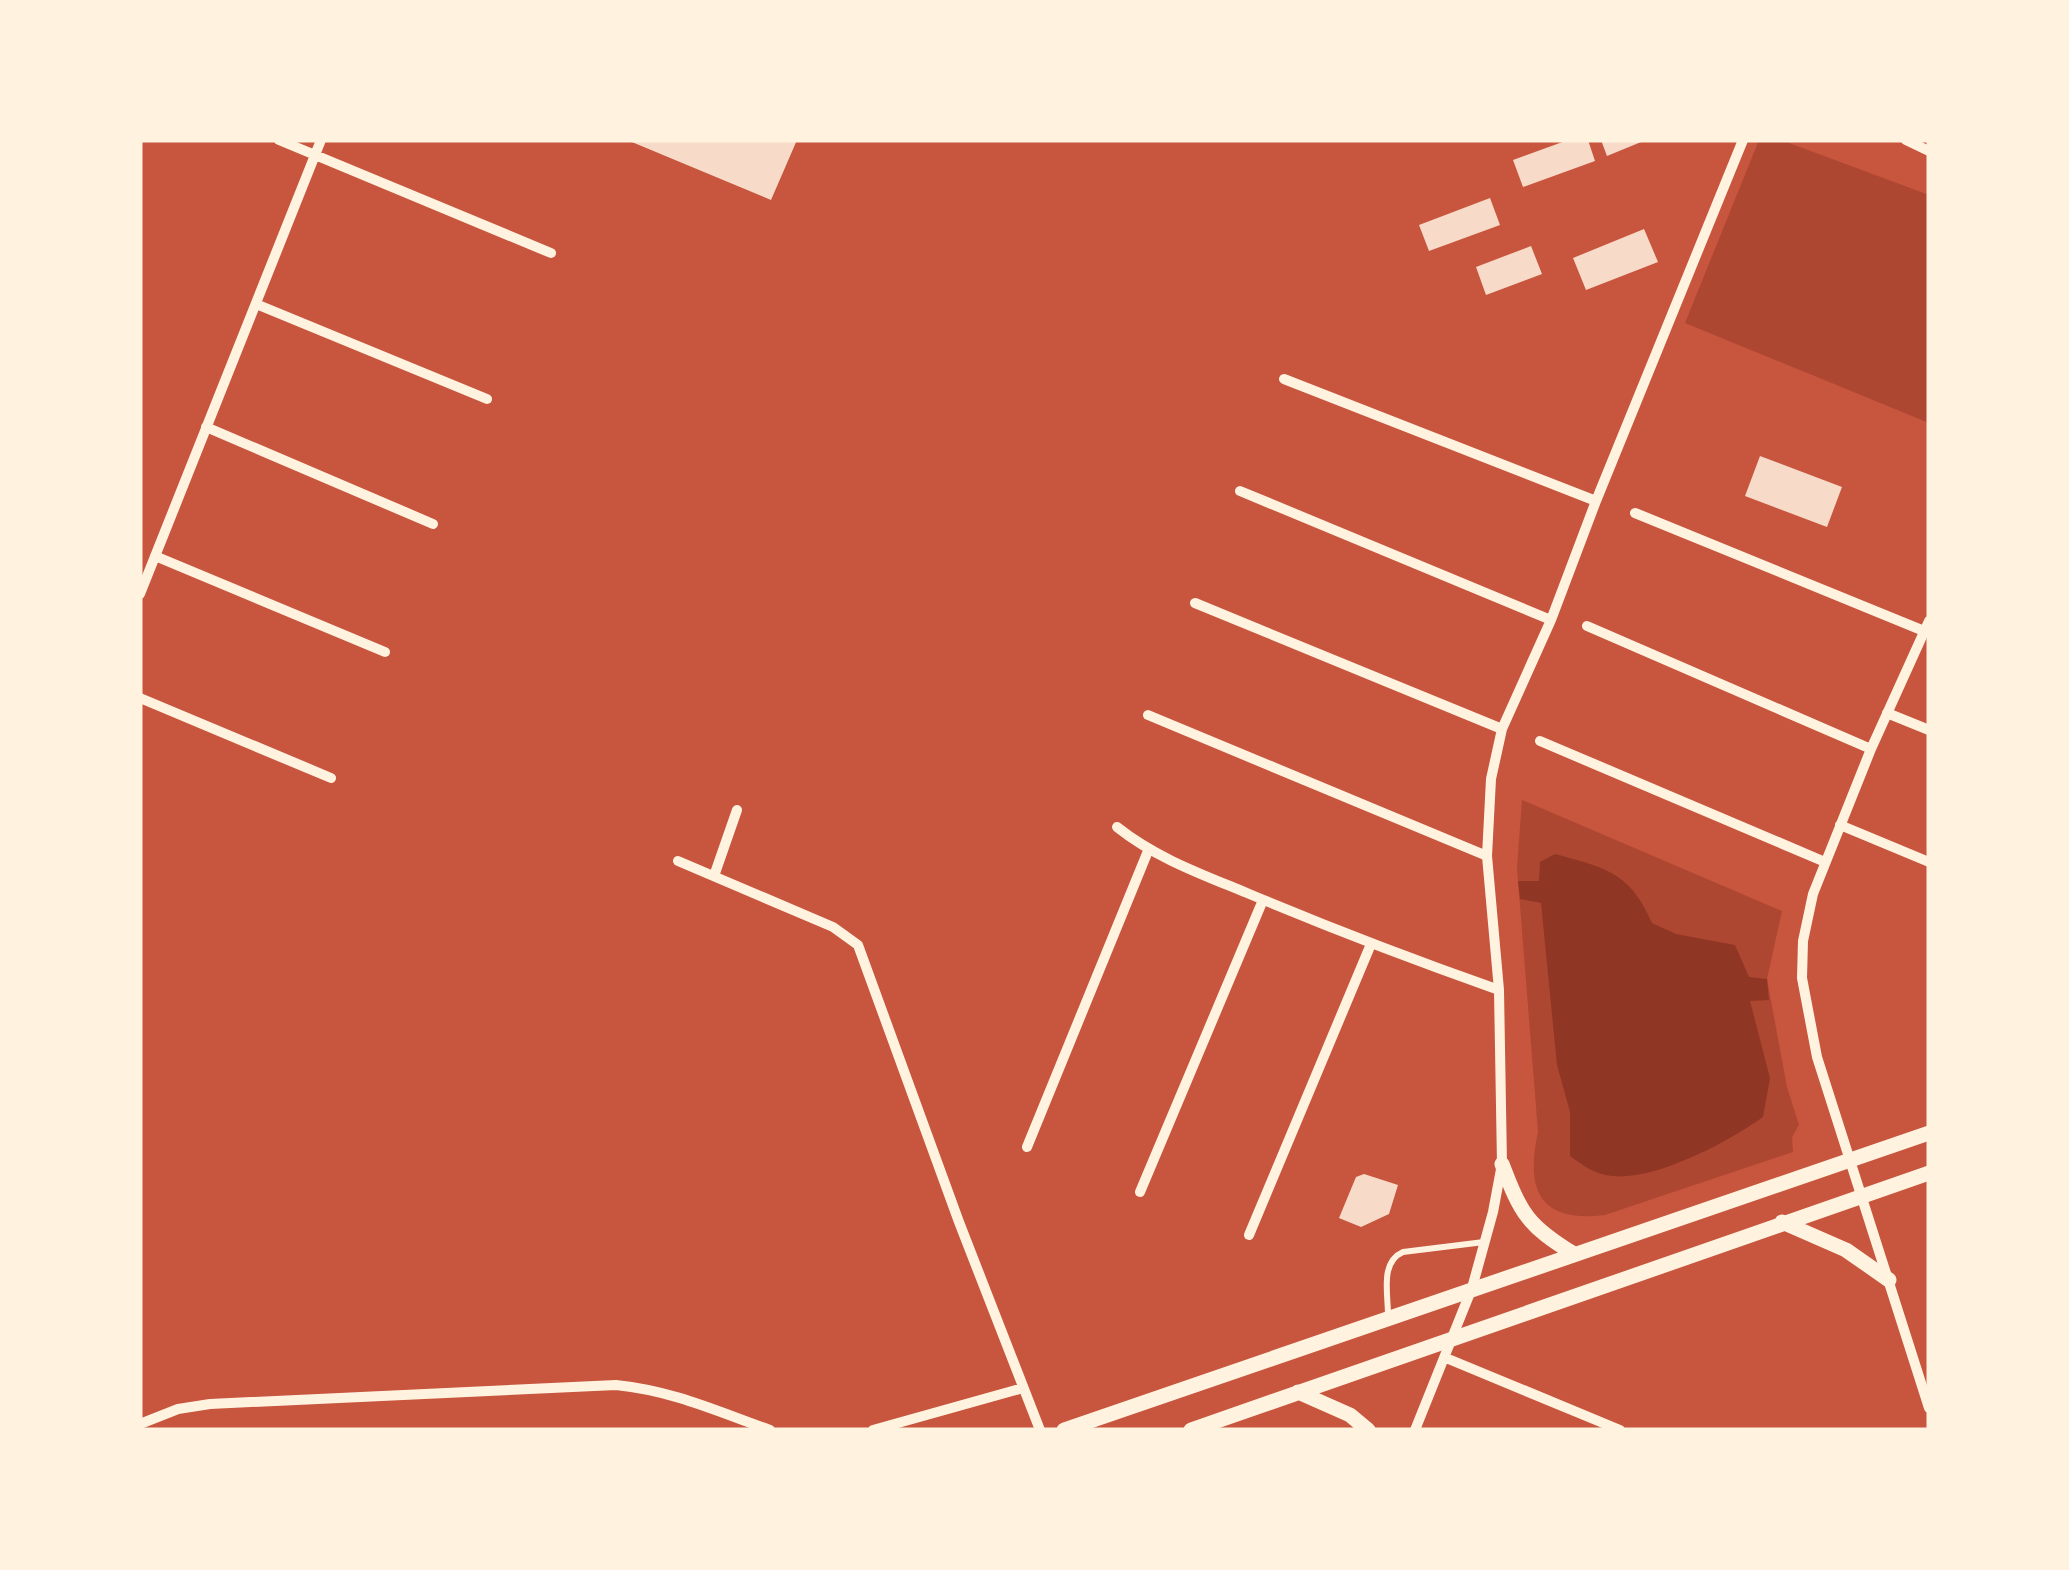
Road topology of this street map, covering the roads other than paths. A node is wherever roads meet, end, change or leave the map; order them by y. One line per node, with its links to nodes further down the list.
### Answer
1 (279, 140): 6 (street)
2 (321, 140): 6 (street)
3 (1742, 140): 13 (street)
4 (1906, 140): 5 (street)
5 (1929, 151)
6 (315, 155): 7 (street); 8 (street)
7 (551, 253)
8 (256, 304): 10 (street); 11 (street)
9 (1284, 379): 13 (street)
10 (487, 399)
11 (206, 427): 15 (street); 16 (street)
12 (1240, 491): 19 (street)
13 (1596, 501): 19 (street)
14 (1635, 514): 21 (street)
15 (434, 524)
16 (155, 556): 17 (street); 22 (street)
17 (140, 594)
18 (1194, 602): 26 (street)
19 (1551, 620): 26 (street)
20 (1587, 626): 29 (street)
21 (1926, 626): 24 (street)
22 (385, 652)
23 (140, 698): 30 (street)
24 (1886, 713): 27 (street); 29 (street)
25 (1148, 716): 35 (street)
26 (1502, 729): 35 (street)
27 (1929, 730)
28 (1540, 741): 37 (street)
29 (1871, 749): 32 (street)
30 (331, 778)
31 (737, 810): 39 (street)
32 (1840, 825): 37 (street); 38 (street)
33 (1117, 827): 34 (street)
34 (1148, 851): 40 (street); 44 (street)
35 (1487, 856): 42 (street)
36 (678, 861): 39 (street)
37 (1825, 862): 45 (street)
38 (1929, 862)
39 (714, 876): 59 (street)
40 (1262, 900): 41 (street); 48 (street)
41 (1370, 944): 42 (street); 51 (street)
42 (1500, 990): 46 (street)
43 (1929, 1133): 45 (main road)
44 (1027, 1147)
45 (1850, 1158): 49 (street); 53 (main road)
46 (1502, 1164): 52 (street); 53 (main road)
47 (1929, 1173): 49 (main road)
48 (1140, 1192)
49 (1862, 1194): 50 (main road); 54 (street)
50 (1782, 1222): 54 (main road); 57 (main road)
51 (1249, 1235)
52 (1486, 1242): 55 (street); 56 (lane)
53 (1574, 1254): 55 (main road)
54 (1889, 1280): 61 (street)
55 (1472, 1288): 56 (main road); 57 (street)
56 (1388, 1318): 66 (main road)
57 (1453, 1338): 58 (street); 60 (main road)
58 (1446, 1358): 69 (street); 70 (street)
59 (1023, 1388): 64 (street); 65 (street)
60 (1298, 1392): 67 (main road); 68 (main road)
61 (1929, 1408)
62 (140, 1424): 63 (street)
63 (770, 1430)
64 (873, 1430)
65 (1040, 1430)
66 (1064, 1430)
67 (1191, 1430)
68 (1368, 1430)
69 (1415, 1430)
70 (1620, 1430)

